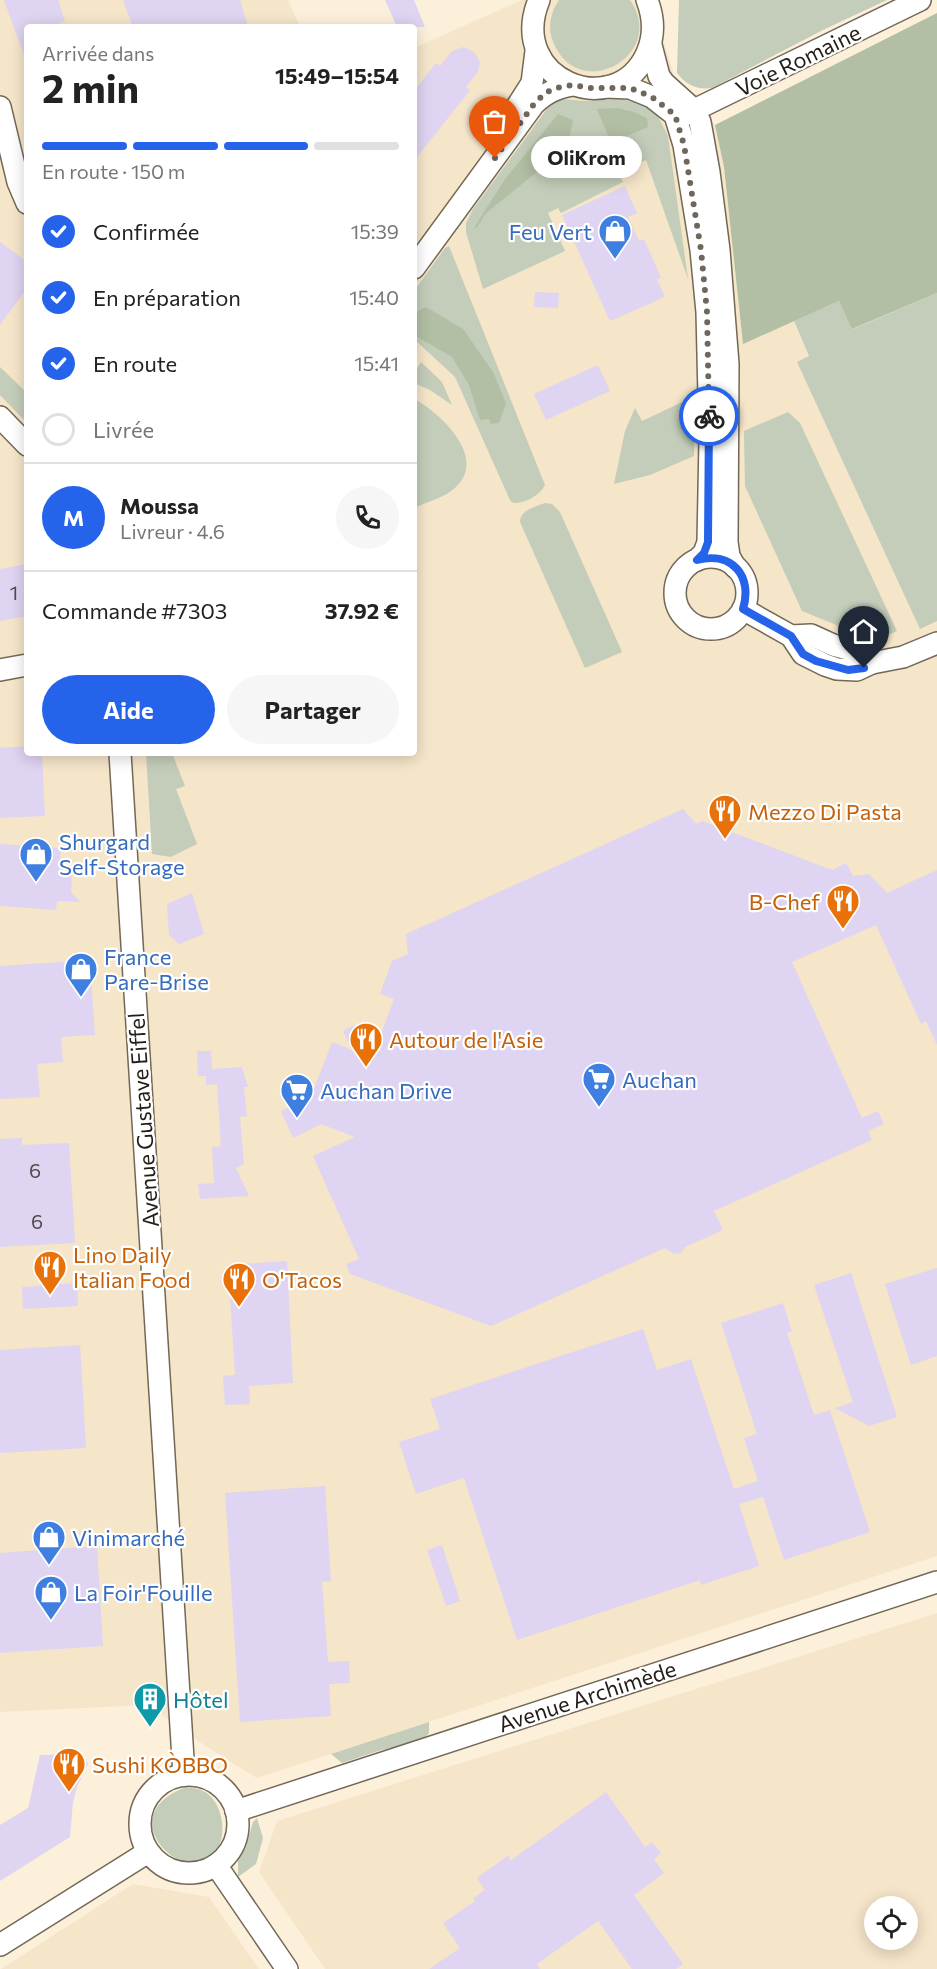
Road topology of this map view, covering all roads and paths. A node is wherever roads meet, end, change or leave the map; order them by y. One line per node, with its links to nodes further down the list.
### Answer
1 (539, 0): 5 (street)
2 (920, 0): 9 (street, Voie Romaine)
3 (648, 2): 4 (street)
4 (651, 45): 7 (street); 9 (street)
5 (536, 51): 6 (street); 11 (street)
6 (573, 85): 7 (street); 12 (street)
7 (606, 87): 9 (street)
8 (0, 107): 10 (street)
9 (685, 113): 15 (street); 16 (street)
10 (24, 196)
11 (417, 243)
12 (417, 264)
13 (0, 417): 14 (street)
14 (24, 442)
15 (697, 560): 16 (street); 17 (street)
16 (735, 567): 17 (street)
17 (743, 609): 18 (street)
18 (937, 644)
19 (24, 666): 20 (street)
20 (0, 670)
21 (120, 756): 23 (street, Avenue Gustave Eiffel)
22 (937, 1582): 24 (street, Avenue Archimède)
23 (184, 1774): 24 (street); 25 (street)
24 (236, 1810): 26 (street)
25 (148, 1852): 26 (street); 27 (street)
26 (216, 1865): 28 (street)
27 (0, 1945)
28 (287, 1969)

